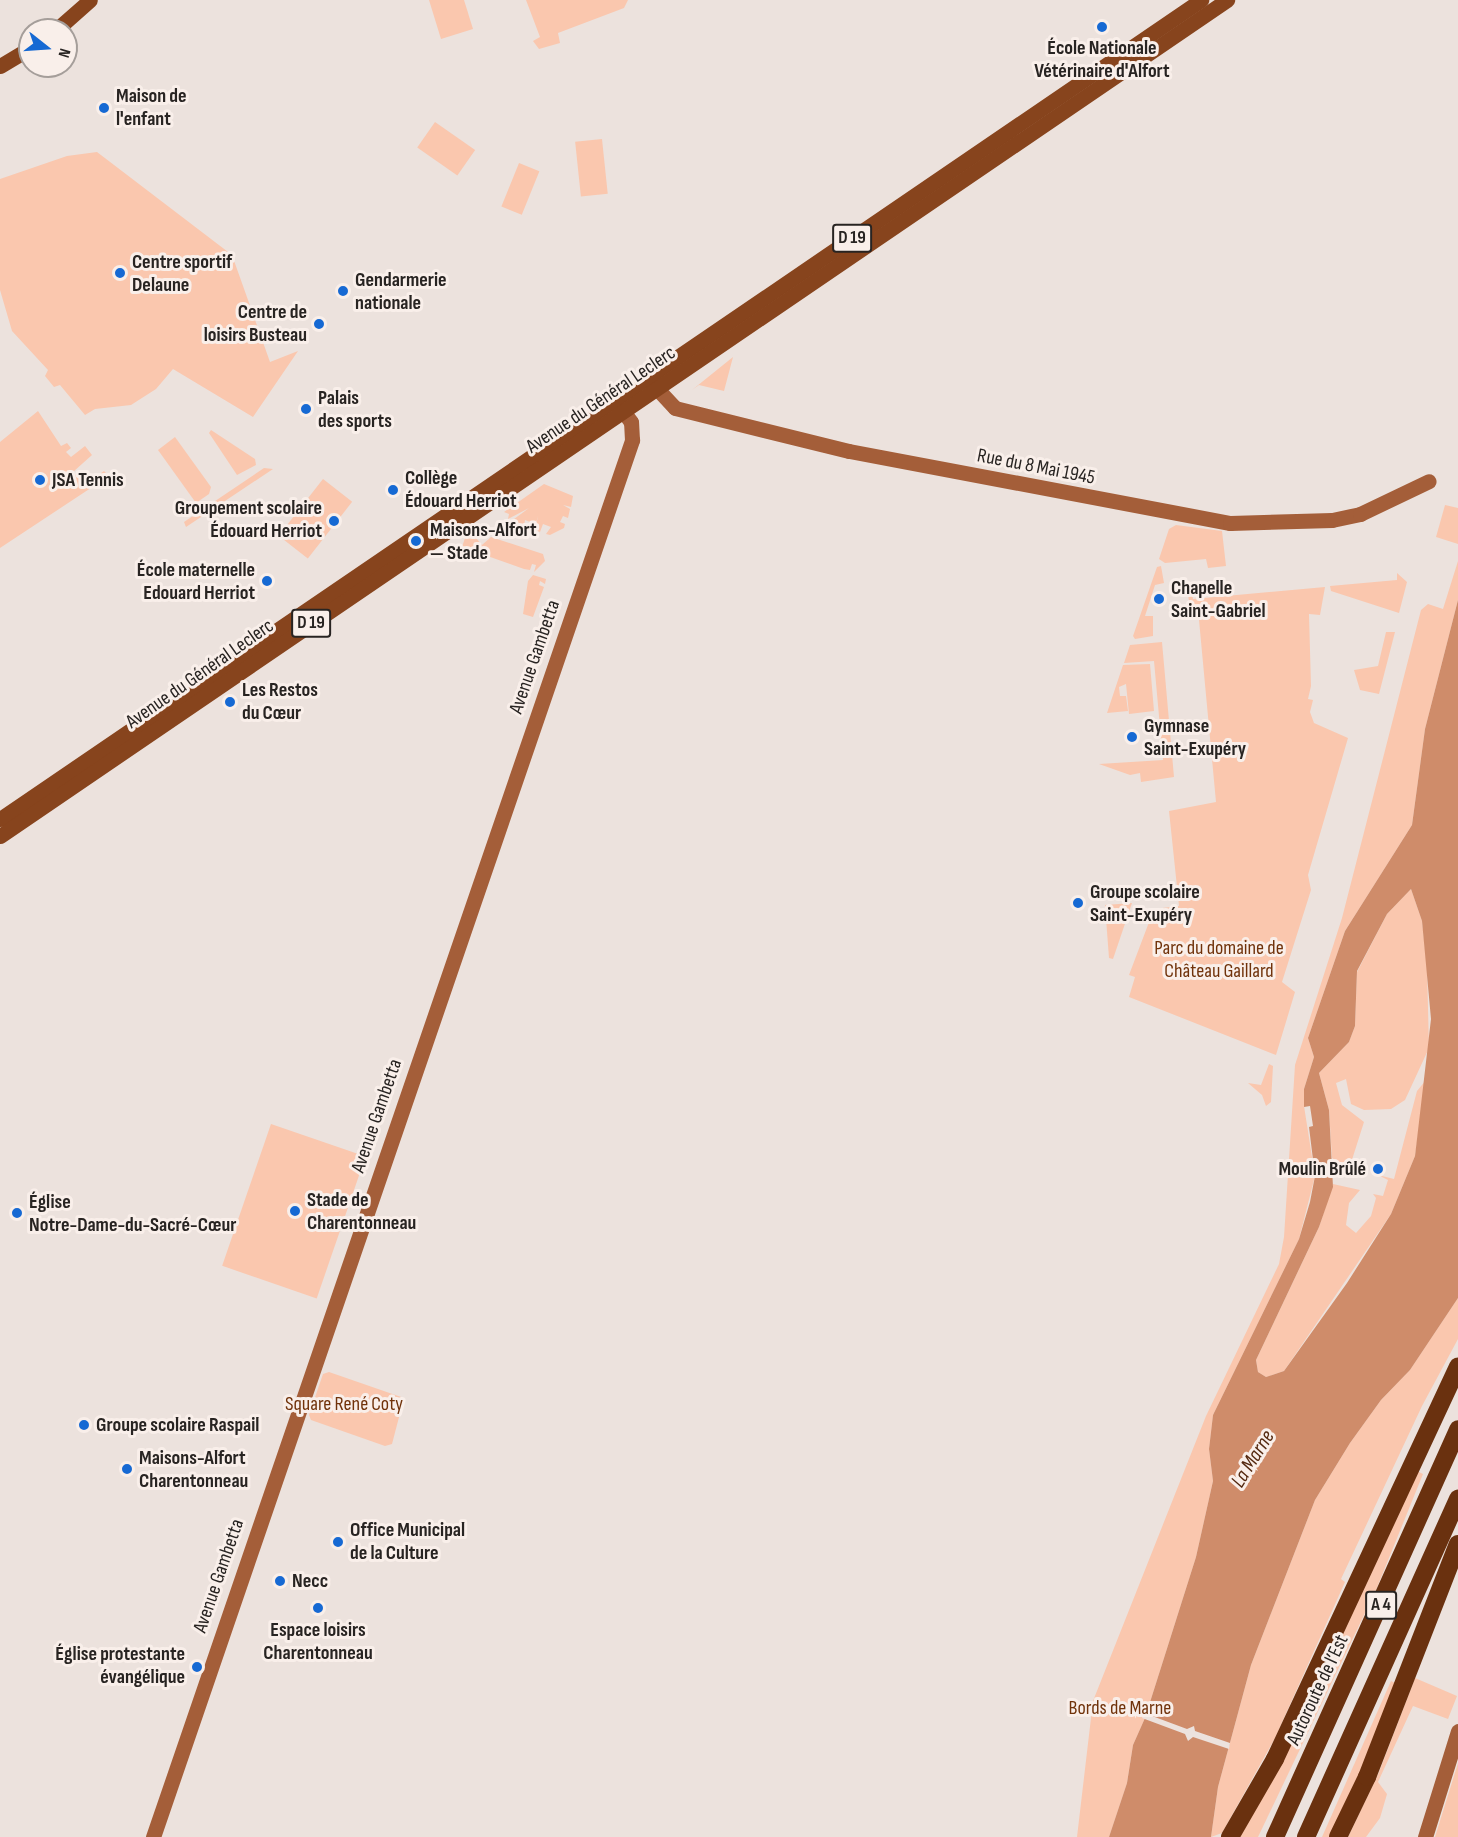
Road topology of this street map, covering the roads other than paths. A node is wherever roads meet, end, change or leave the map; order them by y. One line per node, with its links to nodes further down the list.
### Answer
1 (90, 0): 4 (main road)
2 (1201, 0): 7 (main road, Avenue du Général Leclerc / D 19)
3 (1227, 0): 8 (main road, Avenue du Général Leclerc / D 19)
4 (70, 18)
5 (18, 55): 6 (main road)
6 (0, 66)
7 (1088, 76): 8 (main road); 9 (main road, Avenue du Général Leclerc / D 19)
8 (1072, 107): 9 (main road, Avenue du Général Leclerc / D 19)
9 (651, 383): 10 (main road, Avenue du Général Leclerc / D 19); 11 (main road, Avenue du Général Leclerc / D 19); 12 (street, Rue du 8 Mai 1945)
10 (623, 411): 11 (main road, Avenue du Général Leclerc / D 19); 22 (street, Avenue Gambetta)
11 (531, 464): 13 (main road, Avenue du Général Leclerc / D 19)
12 (1429, 481)
13 (266, 645): 14 (main road, Avenue du Général Leclerc / D 19); 15 (main road, Avenue du Général Leclerc / D 19)
14 (0, 819)
15 (0, 836)
16 (1458, 1366): 23 (highway)
17 (1458, 1429): 21 (highway, Autoroute de l’Est / A 4)
18 (1458, 1499): 26 (highway, A 4)
19 (1458, 1544): 27 (highway)
20 (1458, 1731): 28 (street)
21 (1301, 1778): 24 (highway); 25 (highway, Autoroute de l’Est / A 4)
22 (153, 1837)
23 (1230, 1837)
24 (1264, 1837)
25 (1275, 1837)
26 (1306, 1837)
27 (1338, 1837)
28 (1425, 1837)

